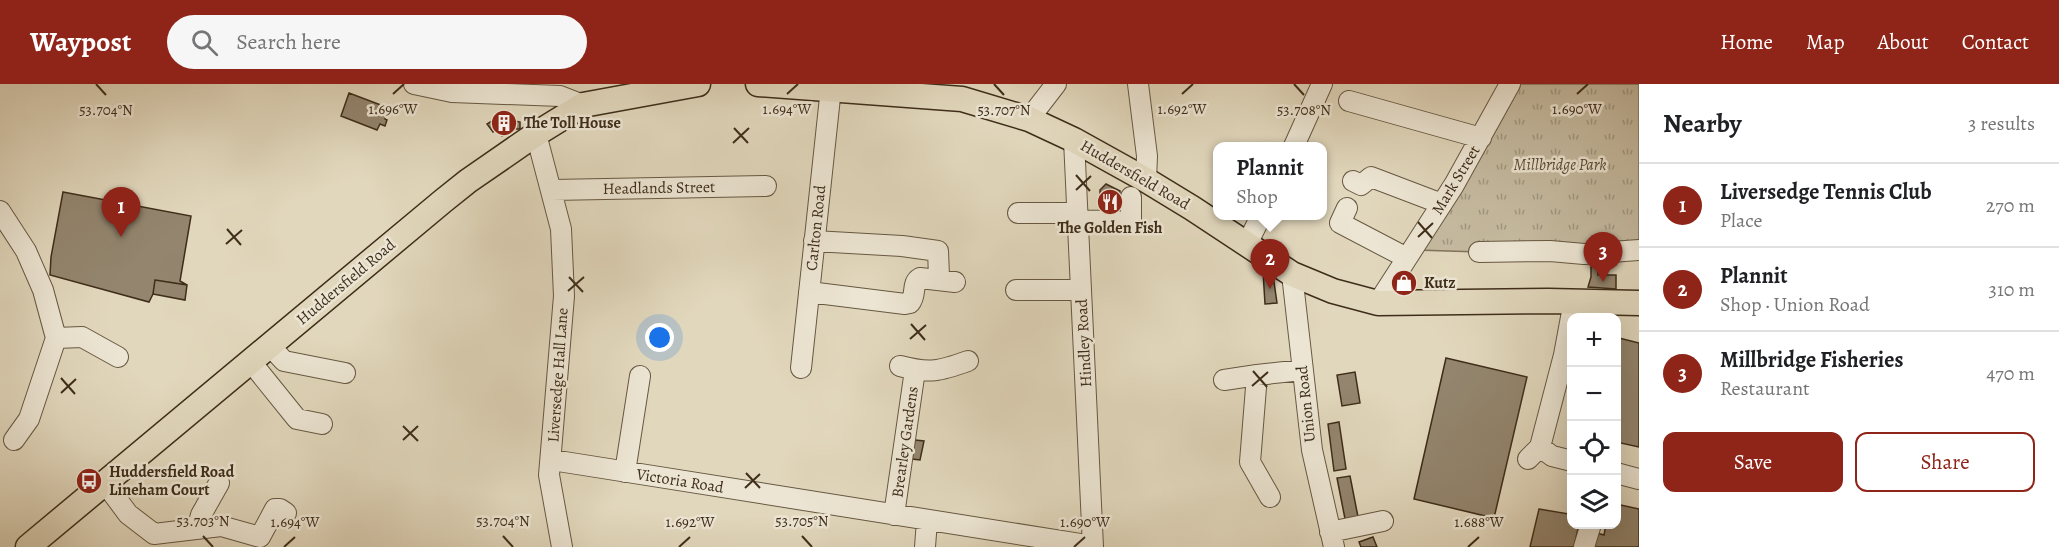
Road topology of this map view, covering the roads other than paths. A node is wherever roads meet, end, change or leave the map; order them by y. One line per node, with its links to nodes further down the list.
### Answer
1 (414, 84): 8 (street)
2 (698, 84): 10 (main road, Huddersfield Road)
3 (758, 84): 9 (main road, Huddersfield Road)
4 (1056, 84): 14 (street)
5 (1138, 84): 21 (street)
6 (1322, 84): 18 (street)
7 (1510, 84): 16 (street, Mark Street)
8 (456, 88): 13 (street)
9 (831, 88): 11 (main road, Huddersfield Road); 29 (street, Carlton Road)
10 (627, 90): 13 (main road, Huddersfield Road)
11 (934, 90): 14 (main road, Huddersfield Road)
12 (1349, 100): 16 (street)
13 (583, 105): 15 (main road, Huddersfield Road)
14 (1029, 119): 17 (main road, Huddersfield Road)
15 (536, 134): 22 (street, Liversedge Hall Lane); 42 (main road, Huddersfield Road)
16 (1481, 138): 23 (street, Mark Street)
17 (1074, 140): 21 (main road, Huddersfield Road); 27 (street, Hindley Road)
18 (1296, 142)
19 (1353, 181): 23 (street)
20 (766, 186): 22 (street, Headlands Street)
21 (1147, 189): 27 (street); 30 (main road, Huddersfield Road)
22 (552, 190): 54 (street, Liversedge Hall Lane)
23 (1442, 204): 33 (street, Mark Street)
24 (1347, 208): 33 (street)
25 (0, 211): 41 (street)
26 (1018, 213): 27 (street)
27 (1078, 217): 36 (street, Hindley Road)
28 (1259, 220): 30 (street)
29 (814, 241): 37 (street, Carlton Road); 37 (street)
30 (1247, 244): 34 (main road, Huddersfield Road)
31 (1639, 250): 32 (street)
32 (1479, 252)
33 (1407, 258): 39 (street, Mark Street)
34 (1292, 274): 39 (main road, Huddersfield Road); 47 (street, Union Road)
35 (1016, 290): 36 (street)
36 (1081, 290): 73 (street, Hindley Road)
37 (809, 292): 46 (street, Carlton Road)
38 (1574, 301): 39 (main road, Huddersfield Road); 40 (main road, Huddersfield Road); 55 (street)
39 (1378, 303)
40 (1639, 303)
41 (56, 338): 43 (street); 53 (street)
42 (270, 346): 44 (main road, Huddersfield Road); 48 (street)
43 (118, 357)
44 (251, 362): 52 (street); 59 (main road, Huddersfield Road)
45 (968, 362): 63 (street, Brearley Gardens)
46 (801, 368)
47 (1302, 370): 49 (street); 69 (street, Union Road)
48 (345, 373)
49 (1257, 375): 51 (street); 61 (street)
50 (640, 376): 56 (street)
51 (1224, 380)
52 (322, 424)
53 (14, 440)
54 (552, 460): 56 (street, Victoria Road); 71 (street, Liversedge Hall Lane)
55 (1567, 460)
56 (625, 472): 63 (street, Victoria Road)
57 (1621, 474): 58 (street)
58 (1639, 479)
59 (105, 483): 68 (street); 70 (main road, Huddersfield Road)
60 (219, 483): 66 (street)
61 (1270, 497)
62 (286, 513): 66 (street)
63 (894, 515): 64 (street, Victoria Road)
64 (927, 520): 72 (street); 73 (street, Victoria Road)
65 (1383, 521): 69 (street, Union Road)
66 (197, 529): 68 (street)
67 (1589, 529): 74 (street)
68 (153, 540)
69 (1332, 540)
70 (28, 547)
71 (562, 547)
72 (925, 547)
73 (1093, 547)
74 (1584, 547)

